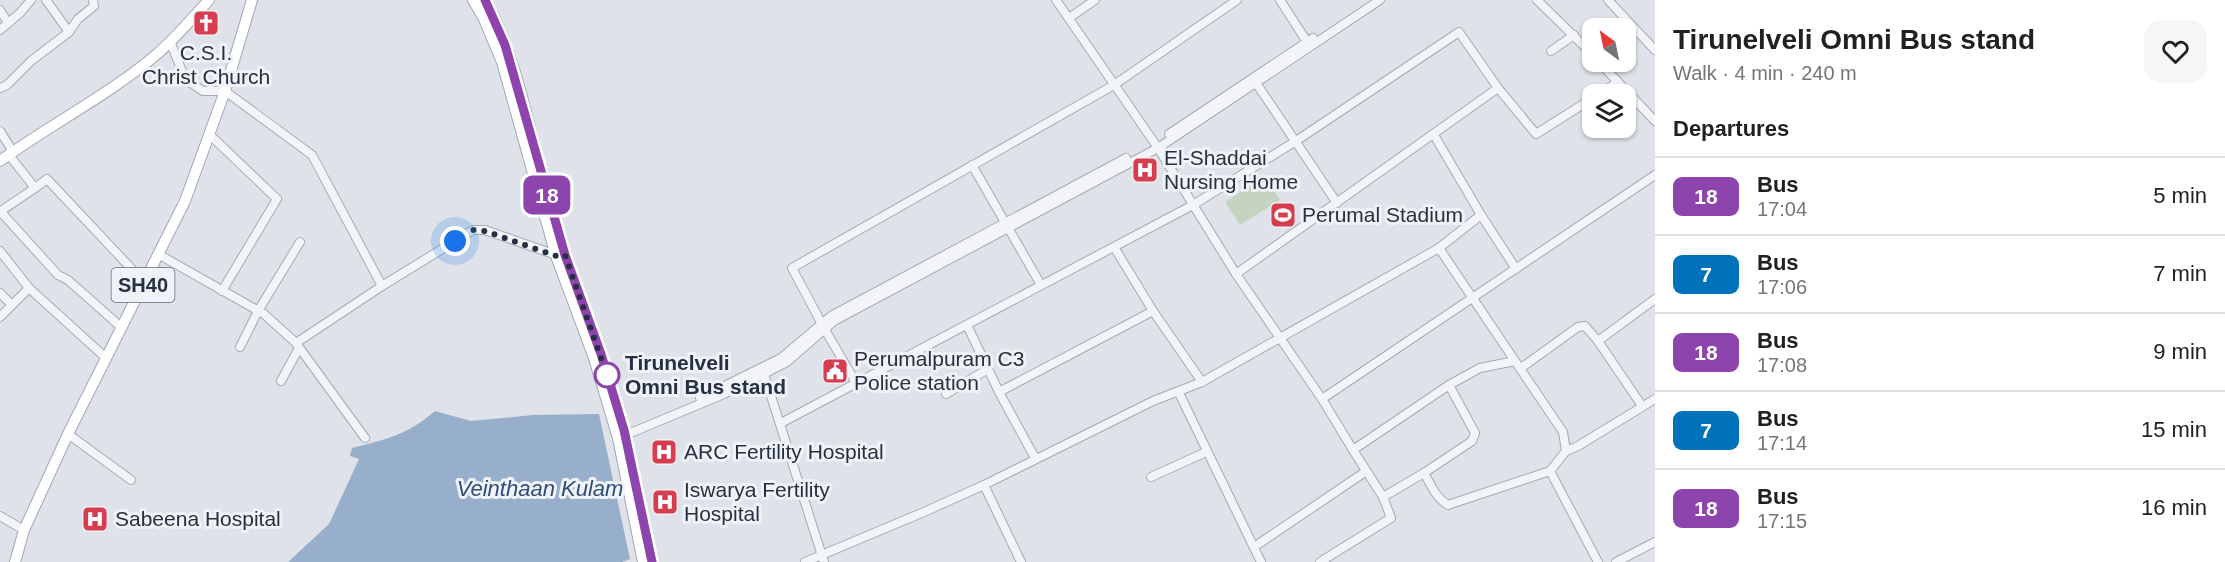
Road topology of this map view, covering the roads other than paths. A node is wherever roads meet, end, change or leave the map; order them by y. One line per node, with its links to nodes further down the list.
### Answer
1 (31, 0): 18 (street)
2 (46, 0): 20 (street)
3 (93, 0): 20 (street)
4 (209, 0): 24 (main road)
5 (252, 0): 36 (main road, SH40)
6 (473, 0): 58 (main road)
7 (485, 0): 58 (main road)
8 (1056, 0): 17 (street)
9 (1095, 0): 17 (street)
10 (1237, 0): 33 (street)
11 (1280, 0): 26 (street)
12 (1370, 0): 26 (street)
13 (1380, 0): 26 (street)
14 (1537, 0): 22 (street)
15 (1608, 0): 23 (street)
16 (0, 9): 18 (street)
17 (1069, 18): 33 (street)
18 (8, 23): 19 (street)
19 (0, 30)
20 (69, 32): 34 (street)
21 (1655, 34): 23 (street)
22 (1574, 35): 25 (street); 28 (street)
23 (1646, 40): 27 (street)
24 (170, 41): 36 (street); 44 (main road)
25 (1582, 43)
26 (1309, 44): 31 (street); 43 (street)
27 (1655, 50)
28 (1551, 51)
29 (1608, 72): 30 (street)
30 (1618, 82): 32 (street); 38 (street)
31 (1256, 83): 42 (street); 43 (street)
32 (1615, 84)
33 (1114, 85): 43 (street); 45 (street)
34 (0, 88)
35 (1498, 88): 37 (street); 41 (street); 42 (street)
36 (225, 91): 40 (main road, SH40); 63 (street)
37 (1582, 105)
38 (1655, 121)
39 (0, 131): 44 (street)
40 (209, 134): 57 (main road, SH40); 65 (street)
41 (1434, 135): 48 (street); 51 (street)
42 (1296, 141): 48 (street); 49 (street)
43 (1156, 145): 49 (street); 52 (street)
44 (7, 156): 47 (street)
45 (972, 165): 52 (street); 74 (street)
46 (1655, 175): 59 (street)
47 (35, 188): 50 (street); 61 (street)
48 (1337, 203): 60 (street)
49 (1193, 206): 54 (street); 60 (street)
50 (0, 211): 75 (street)
51 (1481, 215): 55 (street); 59 (street)
52 (1006, 225): 62 (street); 74 (street)
53 (300, 242): 70 (street)
54 (1114, 247): 62 (street); 71 (street)
55 (1439, 248): 67 (street); 76 (street)
56 (0, 251): 64 (street)
57 (158, 254): 61 (main road, SH40); 65 (street)
58 (561, 256): 63 (street); 96 (main road)
59 (1516, 269): 67 (street)
60 (1236, 274): 76 (street)
61 (144, 282): 75 (main road, SH40)
62 (1041, 285): 73 (street)
63 (382, 286): 78 (street)
64 (29, 288): 69 (street); 80 (street)
65 (222, 291): 70 (street)
66 (0, 293): 69 (street)
67 (1473, 298): 81 (street); 91 (street)
68 (1655, 299): 77 (street)
69 (12, 305): 72 (street)
70 (258, 311): 78 (street); 79 (street)
71 (1154, 311): 85 (street); 88 (street)
72 (0, 317)
73 (967, 325): 82 (street); 86 (street)
74 (823, 326): 83 (street); 86 (street); 96 (street)
75 (121, 327): 80 (main road, SH40)
76 (1280, 337): 85 (street); 91 (street)
77 (1598, 341): 81 (street); 93 (street)
78 (297, 345): 84 (street); 97 (street)
79 (240, 347)
80 (106, 358): 95 (main road, SH40)
81 (1518, 364): 87 (street); 99 (street)
82 (988, 369): 88 (street); 90 (street)
83 (764, 374): 94 (street); 96 (street)
84 (281, 381)
85 (1202, 382): 89 (street)
86 (856, 383): 94 (street)
87 (1449, 385): 98 (street); 104 (street)
88 (999, 392): 101 (street)
89 (1179, 393): 100 (street); 101 (street)
90 (946, 394)
91 (1322, 399): 98 (street)
92 (1655, 399): 93 (street)
93 (1642, 406): 99 (street)
94 (781, 423): 113 (street)
95 (68, 434): 106 (street); 110 (main road, SH40)
96 (621, 434): 115 (main road); 116 (main road)
97 (365, 438)
98 (1353, 450): 103 (street)
99 (1566, 451): 102 (street)
100 (1206, 452): 105 (street); 112 (street)
101 (1035, 458): 107 (street)
102 (1550, 471): 104 (street); 121 (street)
103 (1365, 472): 108 (street); 112 (street)
104 (1424, 473): 108 (street)
105 (1151, 477)
106 (131, 480)
107 (984, 485): 113 (street); 118 (street)
108 (1383, 496): 120 (street)
109 (0, 516): 110 (street)
110 (24, 530): 114 (main road, SH40)
111 (1655, 542): 122 (street)
112 (1254, 547): 119 (street)
113 (823, 559): 117 (street)
114 (15, 562)
115 (644, 562)
116 (652, 562)
117 (805, 562)
118 (1021, 562)
119 (1261, 562)
120 (1320, 562)
121 (1598, 562)
122 (1616, 562)

